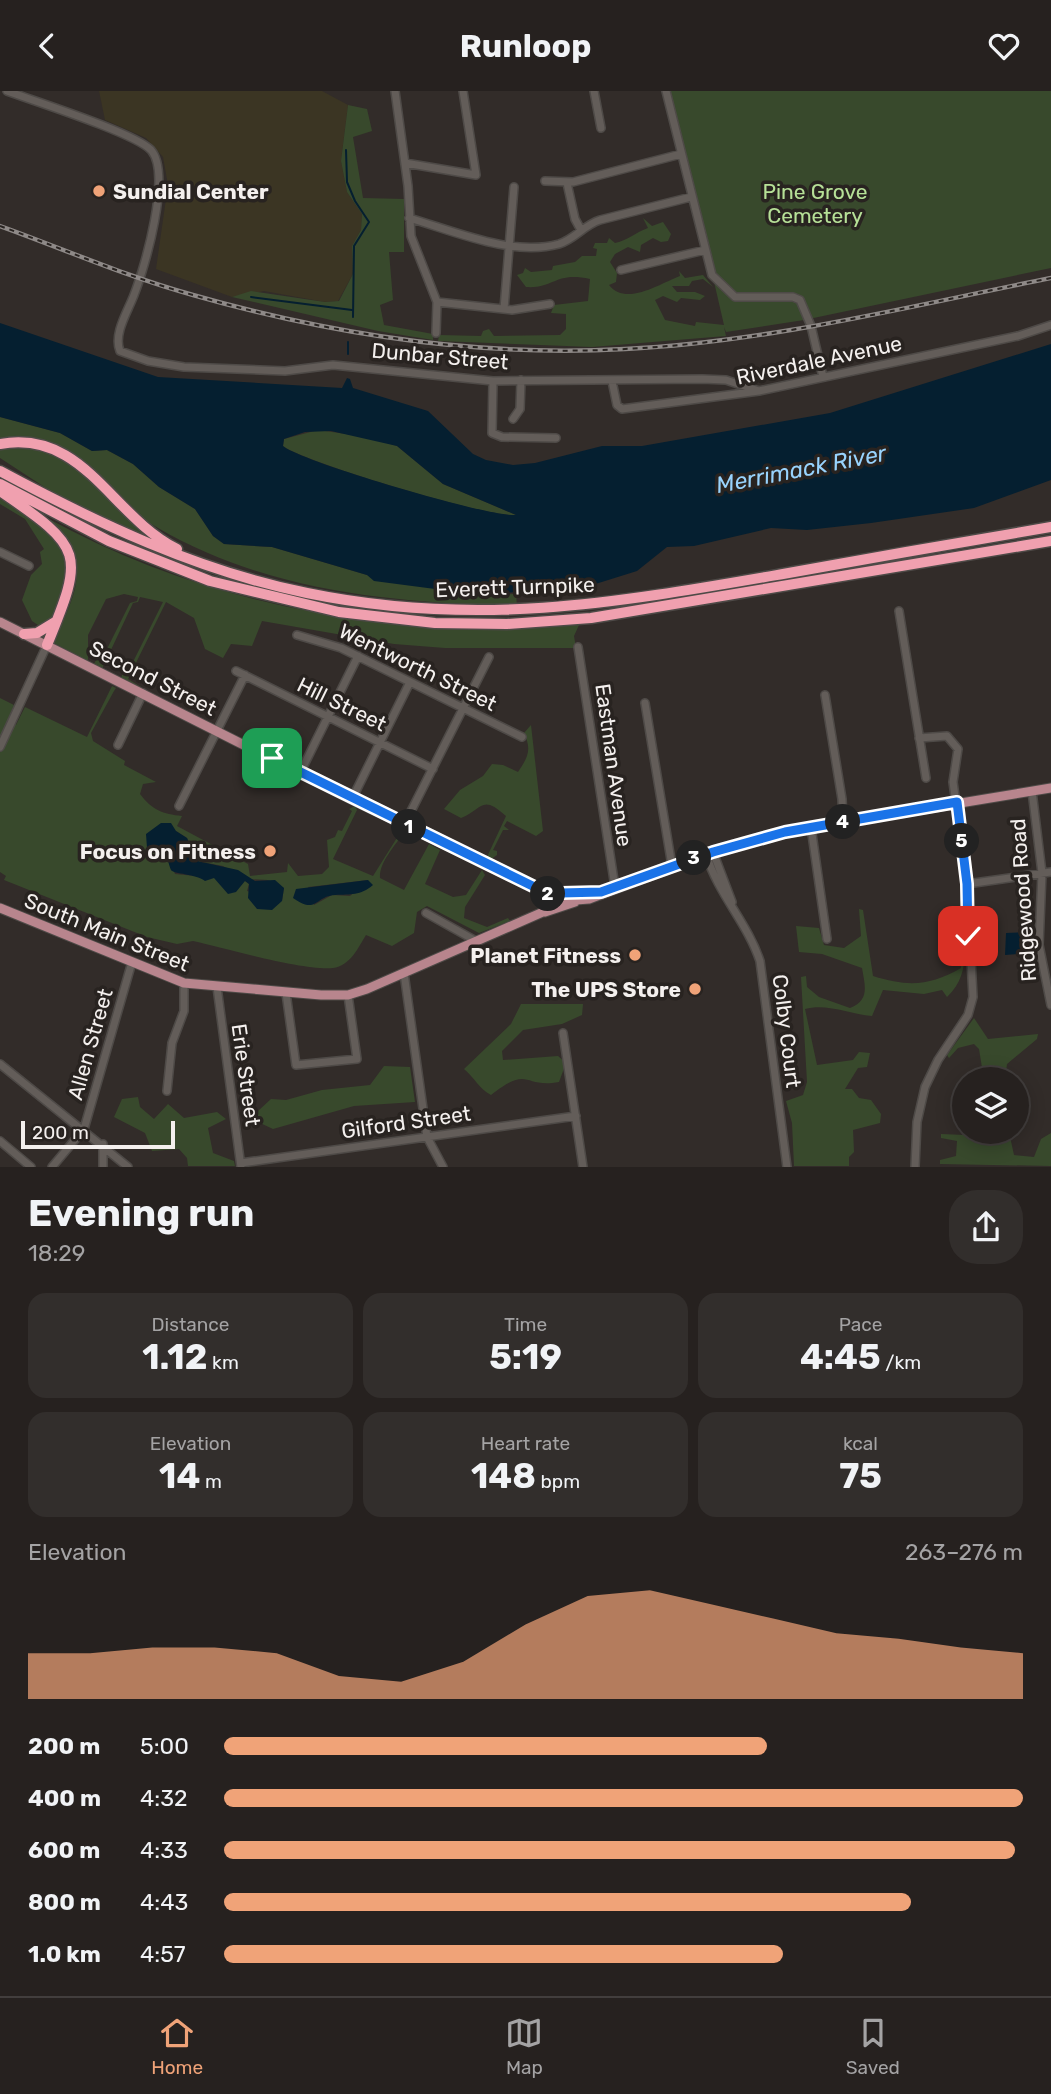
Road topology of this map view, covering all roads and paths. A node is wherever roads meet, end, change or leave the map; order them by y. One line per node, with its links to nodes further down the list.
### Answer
1 (7, 91): 25 (street, Dunbar Street)
2 (396, 91): 8 (street)
3 (463, 91): 8 (street)
4 (594, 91): 6 (street)
5 (666, 91): 7 (street)
6 (601, 128)
7 (681, 154): 10 (street); 12 (street)
8 (405, 163): 13 (street)
9 (545, 181): 10 (street)
10 (567, 183): 14 (street)
11 (514, 187): 15 (street)
12 (691, 197): 14 (street); 16 (street)
13 (409, 218): 15 (street); 18 (street)
14 (581, 230): 15 (street)
15 (510, 245): 20 (street)
16 (705, 250): 17 (street); 23 (street)
17 (621, 271)
18 (437, 302): 20 (street); 22 (street)
19 (550, 304): 20 (street)
20 (504, 309)
21 (1051, 325): 23 (street, Riverdale Avenue)
22 (436, 333)
23 (823, 377): 27 (street, Riverdale Avenue)
24 (521, 380): 25 (street, Dunbar Street); 26 (street, Dunbar Street); 28 (street)
25 (493, 381): 29 (street)
26 (612, 381): 27 (street, Dunbar Street); 27 (street, Riverdale Avenue)
27 (759, 391)
28 (513, 419)
29 (556, 438)
30 (0, 444): 38 (highway)
31 (0, 471): 38 (highway, Everett Turnpike)
32 (0, 484): 35 (highway, Everett Turnpike)
33 (0, 491): 40 (highway)
34 (1051, 527): 38 (highway, Everett Turnpike)
35 (1051, 541)
36 (0, 552): 37 (street)
37 (29, 566)
38 (278, 587)
39 (899, 611): 58 (street)
40 (57, 620): 42 (highway); 44 (highway)
41 (0, 622): 42 (main road, Second Street)
42 (24, 634): 44 (main road, Second Street)
43 (297, 635): 46 (street, Wentworth Street)
44 (47, 645): 51 (main road, Second Street); 61 (street)
45 (578, 647): 77 (street, Eastman Avenue)
46 (358, 656): 50 (street, Wentworth Street); 55 (street)
47 (489, 657): 54 (street)
48 (236, 671): 49 (street, Hill Street)
49 (245, 675): 55 (street, Hill Street); 56 (street)
50 (410, 682): 54 (street, Wentworth Street); 59 (street)
51 (144, 693): 56 (main road, Second Street); 60 (street)
52 (825, 695): 70 (street)
53 (645, 703): 74 (street)
54 (463, 708): 57 (street, Wentworth Street); 62 (street)
55 (327, 716): 59 (street, Hill Street); 63 (street)
56 (217, 730): 63 (main road, Second Street); 69 (street)
57 (522, 737)
58 (919, 738): 64 (street); 68 (street)
59 (380, 743): 62 (street, Hill Street); 67 (street)
60 (118, 745)
61 (0, 747)
62 (433, 769): 71 (street)
63 (300, 773): 67 (main road, Second Street)
64 (926, 778)
65 (1051, 788): 66 (main road, South Main Street)
66 (1032, 791): 68 (main road, South Main Street); 75 (street, Ridgewood Road)
67 (352, 799): 71 (main road, Second Street)
68 (957, 802): 70 (main road, South Main Street); 76 (street)
69 (179, 806)
70 (846, 821): 72 (main road, South Main Street)
71 (404, 825): 79 (main road, Second Street)
72 (811, 827): 73 (main road, South Main Street); 84 (street)
73 (709, 853): 74 (main road, South Main Street); 108 (street, Colby Court)
74 (672, 866): 77 (main road, South Main Street)
75 (1047, 873): 76 (street); 92 (street, Ridgewood Road)
76 (967, 884): 109 (street)
77 (615, 887): 78 (main road, South Main Street)
78 (601, 892): 79 (main road); 80 (main road, South Main Street)
79 (553, 896): 80 (main road, Second Street); 82 (main road)
80 (576, 901): 82 (main road, South Main Street)
81 (0, 908): 86 (main road, South Main Street)
82 (543, 912): 85 (main road, South Main Street)
83 (426, 913): 85 (street)
84 (827, 939)
85 (476, 941): 87 (main road, South Main Street)
86 (132, 962): 88 (main road, South Main Street); 97 (street, Allen Street)
87 (404, 973): 91 (main road, South Main Street); 98 (street)
88 (184, 983): 89 (main road, South Main Street); 95 (street)
89 (217, 987): 90 (main road, South Main Street); 101 (street, Erie Street)
90 (286, 993): 91 (main road, South Main Street); 91 (street)
91 (348, 995)
92 (1051, 1005)
93 (563, 1033): 96 (street)
94 (0, 1065): 97 (street)
95 (167, 1091)
96 (576, 1116): 98 (street, Gilford Street); 107 (street)
97 (84, 1129): 100 (street); 103 (street, Allen Street)
98 (427, 1137): 101 (street, Gilford Street); 106 (street)
99 (0, 1141): 102 (street)
100 (103, 1144): 104 (street); 105 (street)
101 (241, 1165)
102 (31, 1167)
103 (52, 1167)
104 (103, 1167)
105 (128, 1167)
106 (443, 1167)
107 (583, 1167)
108 (787, 1167)
109 (915, 1167)

